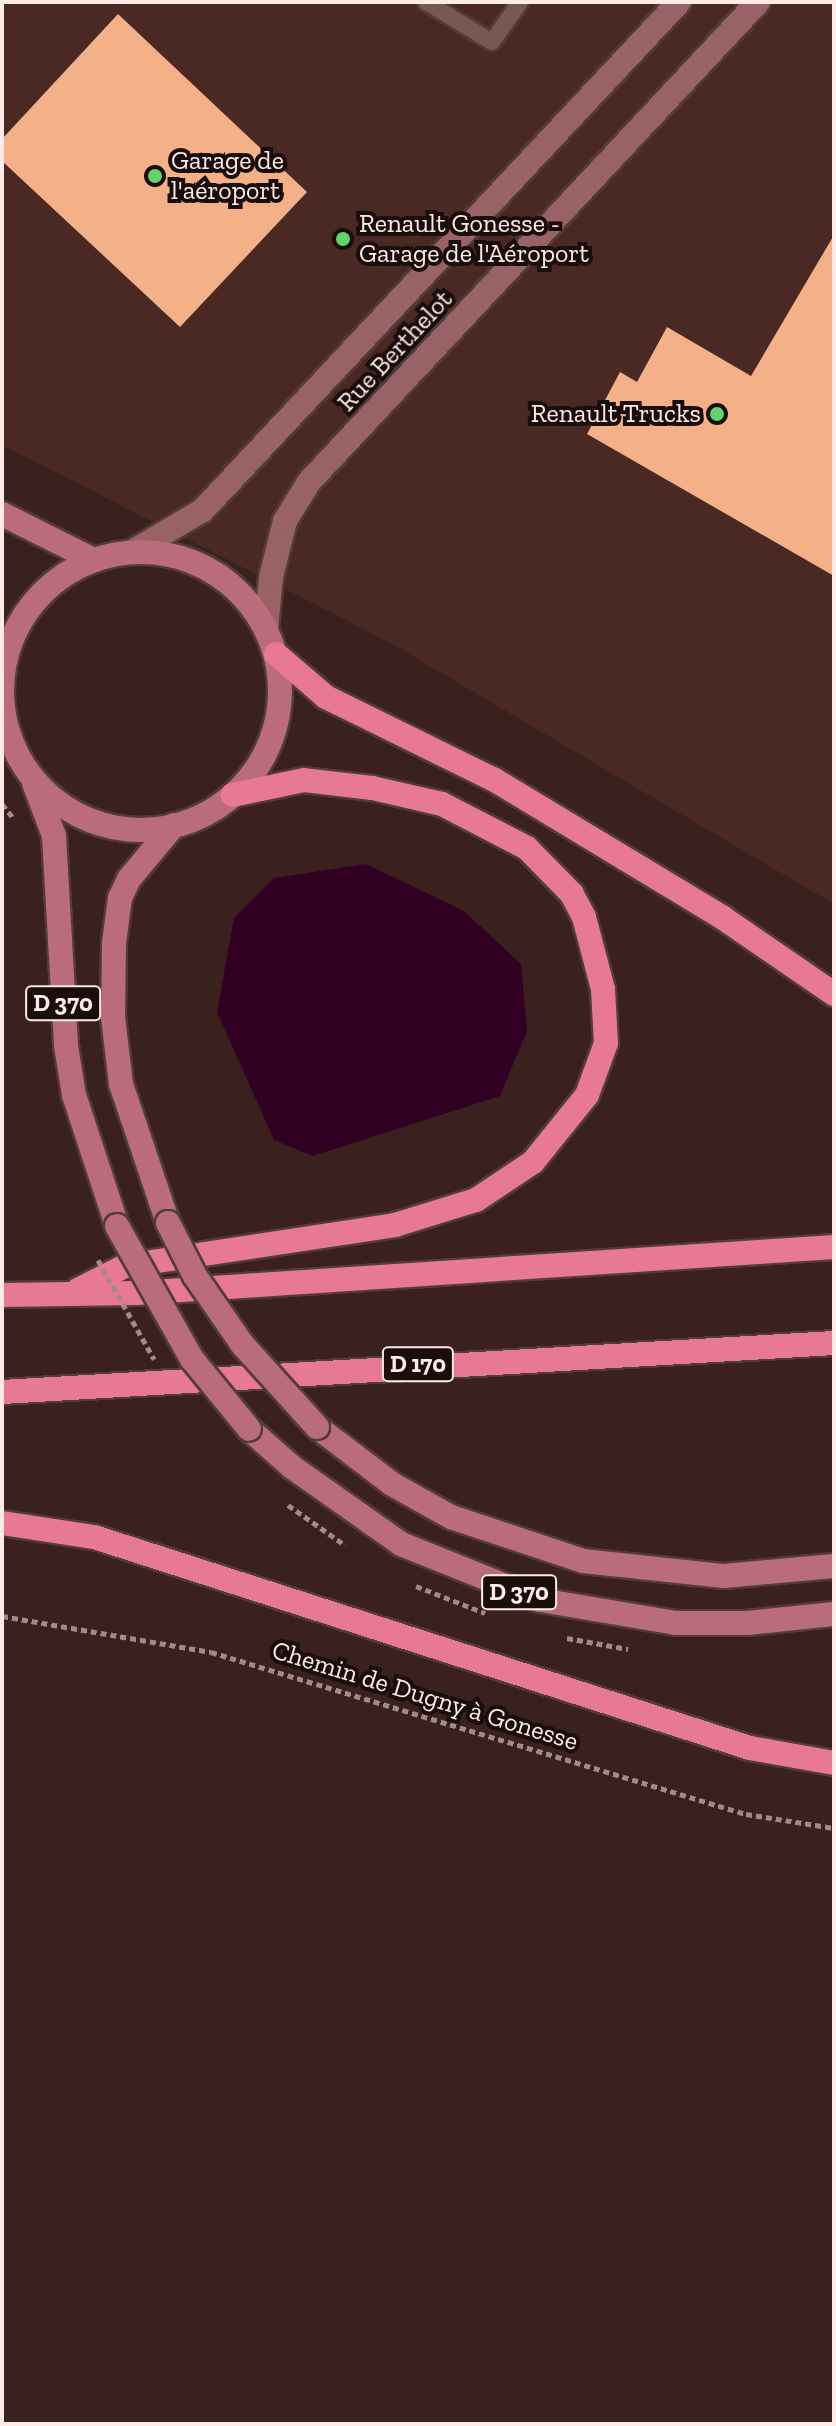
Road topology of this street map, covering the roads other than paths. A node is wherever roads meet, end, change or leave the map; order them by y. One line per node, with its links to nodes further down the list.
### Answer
1 (426, 2): 2 (lane)
2 (520, 2)
3 (679, 2): 6 (main road, Rue Berthelot)
4 (758, 2): 8 (main road, Rue Berthelot)
5 (2, 514): 7 (main road)
6 (132, 552): 7 (main road); 8 (main road)
7 (94, 560): 10 (main road)
8 (266, 629): 9 (main road)
9 (276, 654): 12 (main road); 14 (highway)
10 (3, 662): 11 (main road)
11 (32, 777): 13 (main road); 22 (main road, D 370, bridge)
12 (233, 795): 13 (main road); 16 (highway)
13 (174, 825): 21 (main road, D 370, bridge)
14 (834, 994)
15 (834, 1247): 16 (highway)
16 (78, 1290): 17 (highway)
17 (2, 1295)
18 (834, 1343): 19 (highway, D 170)
19 (2, 1392)
20 (2, 1523): 23 (highway)
21 (834, 1566)
22 (834, 1614)
23 (834, 1763)

